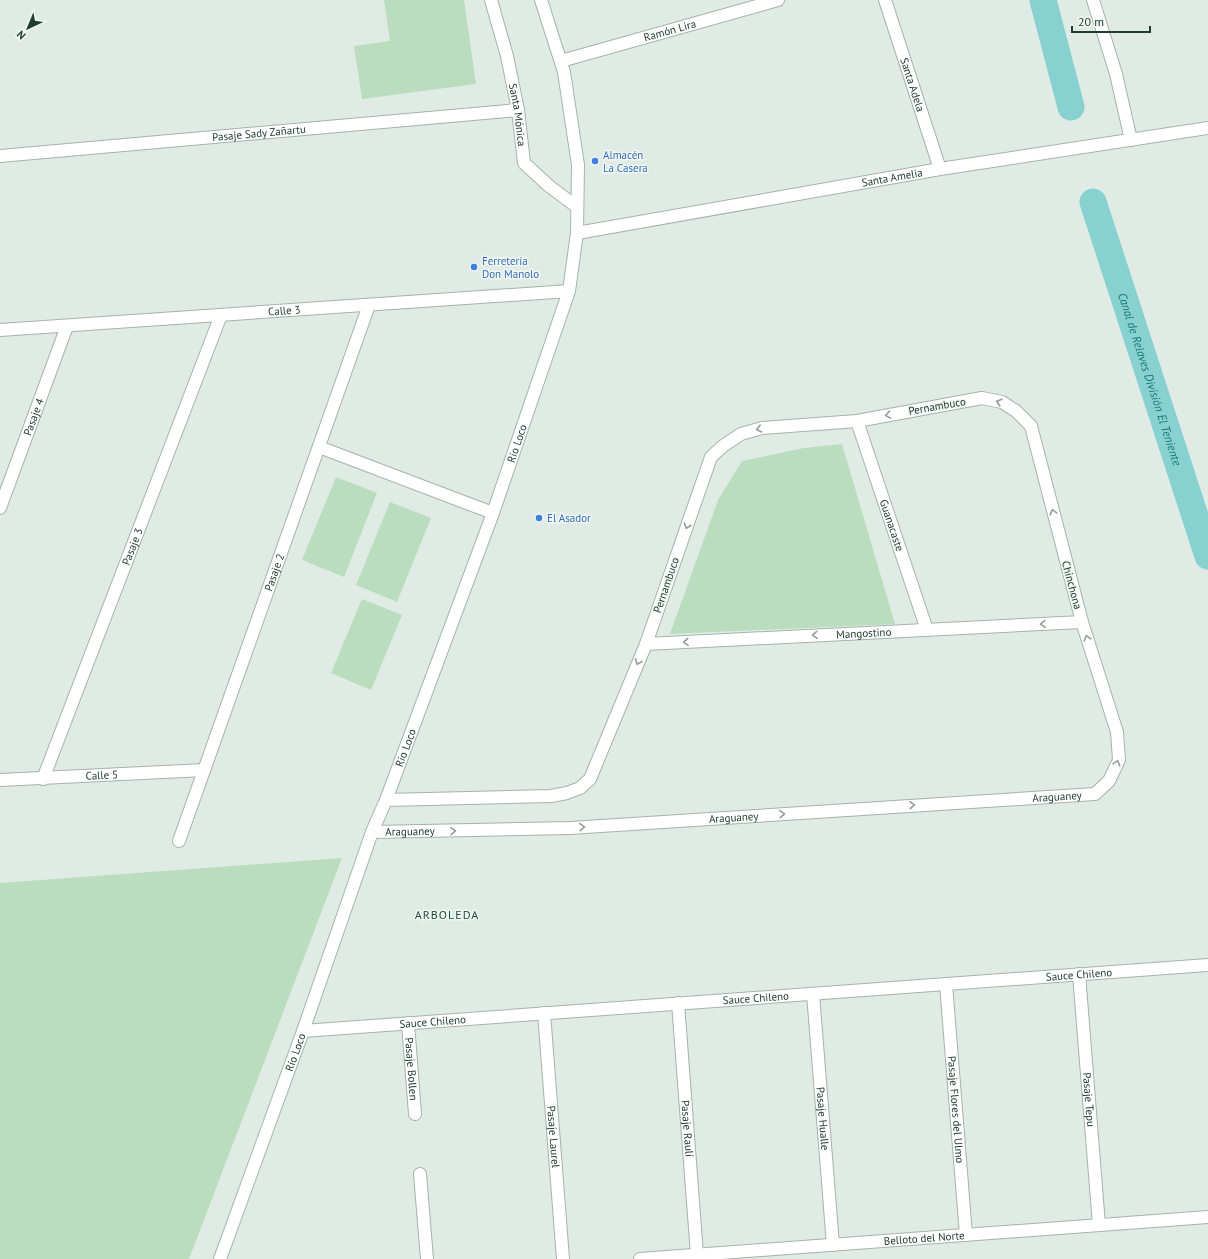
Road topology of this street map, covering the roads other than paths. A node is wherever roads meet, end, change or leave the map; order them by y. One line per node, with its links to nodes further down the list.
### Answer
1 (491, 0): 7 (street, Santa Mónica)
2 (541, 0): 6 (street)
3 (778, 0): 6 (street, Ramón Lira)
4 (886, 0): 11 (street, Santa Adela)
5 (1093, 0): 9 (street)
6 (561, 61): 12 (street)
7 (518, 110): 10 (street, Pasaje Sady Zañartu); 12 (street, Santa Mónica)
8 (1208, 128): 9 (street, Santa Amelia)
9 (1131, 140): 11 (street, Santa Amelia)
10 (0, 156)
11 (940, 169): 13 (street, Santa Amelia)
12 (577, 208): 13 (street)
13 (577, 233): 14 (street, Río Loco)
14 (569, 290): 15 (street, Calle 3); 23 (street, Río Loco)
15 (369, 305): 16 (street, Calle 3); 21 (street, Pasaje 2)
16 (221, 315): 17 (street, Calle 3); 28 (street, Pasaje 3)
17 (67, 326): 18 (street, Calle 3); 22 (street, Pasaje 4)
18 (0, 330)
19 (982, 398): 20 (street, Pernambuco, one-way to 20); 24 (street, Chinchona, one-way to 19)
20 (857, 421): 25 (street, Guanacaste); 26 (street, Pernambuco, one-way to 26)
21 (319, 447): 23 (street); 27 (street, Pasaje 2)
22 (0, 508)
23 (493, 513): 31 (street, Río Loco)
24 (1082, 622): 25 (street, Mangostino, one-way to 25); 30 (street, Chinchona, one-way to 24)
25 (927, 630): 26 (street, Mangostino, one-way to 26)
26 (646, 644): 31 (street, Pernambuco, one-way to 31)
27 (204, 770): 28 (street, Calle 5); 33 (street, Pasaje 2)
28 (43, 779): 29 (street, Calle 5)
29 (0, 780)
30 (1095, 794): 32 (street, Araguaney, one-way to 30)
31 (386, 800): 32 (street, Río Loco)
32 (372, 832): 41 (street, Río Loco)
33 (179, 841)
34 (1208, 965): 35 (street, Sauce Chileno)
35 (1079, 974): 36 (street, Sauce Chileno); 45 (street, Pasaje Tepu)
36 (946, 984): 37 (street, Sauce Chileno); 46 (street, Pasaje Flores del Ulmo)
37 (813, 994): 38 (street, Sauce Chileno); 47 (street, Pasaje Hualle)
38 (678, 1003): 39 (street, Sauce Chileno); 48 (street, Pasaje Raulí)
39 (544, 1013): 40 (street, Sauce Chileno); 51 (street, Pasaje Laurel)
40 (408, 1023): 41 (street, Sauce Chileno); 42 (street, Pasaje Bollen)
41 (303, 1031): 49 (street, Río Loco)
42 (416, 1114)
43 (420, 1174): 50 (street)
44 (1208, 1217): 45 (street, Belloto del Norte)
45 (1099, 1225): 46 (street, Belloto del Norte)
46 (966, 1235): 47 (street, Belloto del Norte)
47 (833, 1245): 48 (street, Belloto del Norte)
48 (697, 1255): 52 (street, Belloto del Norte)
49 (220, 1259)
50 (427, 1259)
51 (563, 1259)
52 (640, 1259)

